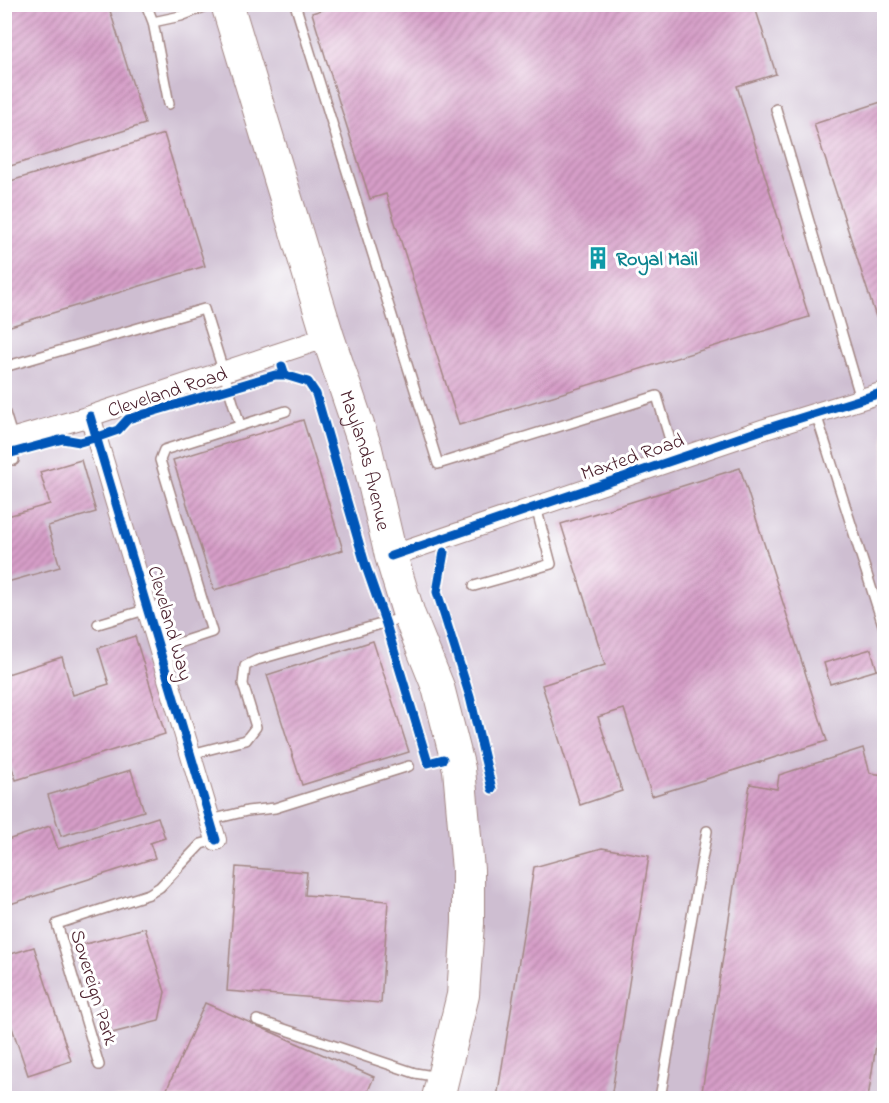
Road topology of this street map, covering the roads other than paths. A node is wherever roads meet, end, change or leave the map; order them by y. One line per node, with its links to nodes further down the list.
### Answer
1 (146, 4): 5 (lane)
2 (212, 4): 5 (lane)
3 (227, 4): 8 (main road, Maylands Avenue)
4 (295, 4): 20 (lane)
5 (153, 22): 6 (lane)
6 (169, 104)
7 (776, 109): 12 (lane)
8 (328, 337): 10 (street, Cleveland Road); 22 (main road, Maylands Avenue)
9 (4, 368): 10 (lane)
10 (223, 373): 16 (street, Cleveland Road); 17 (lane)
11 (885, 392): 12 (street, Maxted Road)
12 (861, 399): 15 (street, Maxted Road)
13 (4, 410): 18 (lane)
14 (286, 411): 17 (lane)
15 (816, 414): 20 (street, Maxted Road); 27 (lane)
16 (90, 416): 18 (street, Cleveland Road); 24 (street, Cleveland Way)
17 (240, 426): 28 (lane)
18 (8, 440): 19 (lane)
19 (14, 460)
20 (676, 460): 21 (street, Maxted Road)
21 (536, 507): 22 (street, Maxted Road); 23 (lane)
22 (392, 556): 25 (main road, Maylands Avenue)
23 (474, 586)
24 (148, 609): 26 (lane); 28 (street, Cleveland Way)
25 (409, 615): 29 (lane); 36 (main road, Maylands Avenue)
26 (98, 624)
27 (885, 628)
28 (160, 649): 29 (street, Cleveland Way)
29 (190, 754): 31 (street, Cleveland Way)
30 (409, 766): 31 (lane)
31 (210, 820): 33 (street, Cleveland Way)
32 (707, 831): 37 (lane)
33 (216, 840): 35 (lane, Sovereign Park)
34 (257, 1020): 36 (lane)
35 (99, 1065)
36 (441, 1088)
37 (660, 1098)

